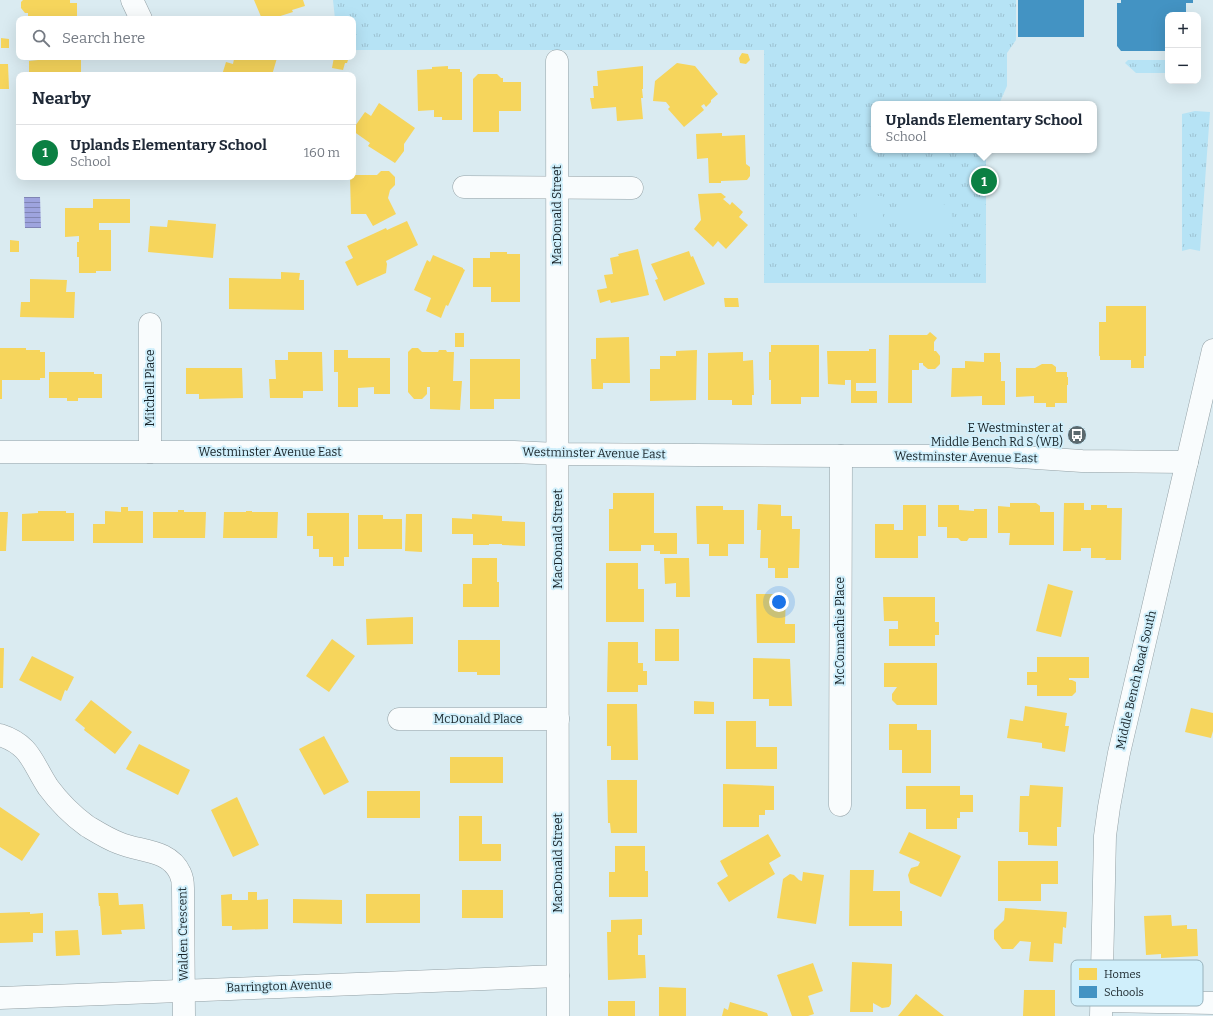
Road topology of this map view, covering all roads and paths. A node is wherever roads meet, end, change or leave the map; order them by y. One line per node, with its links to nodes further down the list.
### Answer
1 (132, 0): 2 (street)
2 (140, 16)
3 (557, 61): 5 (street, MacDonald Street)
4 (464, 187): 5 (street)
5 (557, 188): 6 (street); 11 (street, MacDonald Street)
6 (632, 188)
7 (150, 324): 10 (street, Mitchell Place)
8 (1213, 350): 13 (street, Middle Bench Road South)
9 (0, 452): 10 (street, Westminster Avenue East)
10 (150, 452): 11 (street, Westminster Avenue East)
11 (558, 454): 12 (street, Westminster Avenue East); 15 (street, MacDonald Street)
12 (841, 456): 13 (street, Westminster Avenue East); 17 (street, McConnachie Place)
13 (1187, 462): 18 (street, Middle Bench Road South)
14 (399, 718): 15 (street, McDonald Place)
15 (558, 718): 19 (street, MacDonald Street)
16 (0, 735): 20 (street, Walden Crescent)
17 (840, 805)
18 (1102, 960)
19 (558, 976): 20 (street, Barrington Avenue); 27 (street, MacDonald Street)
20 (184, 990): 21 (street, Barrington Avenue); 26 (street, Walden Crescent)
21 (0, 998)
22 (1203, 1003): 23 (street)
23 (1213, 1003)
24 (1146, 1006): 25 (street)
25 (1101, 1008)
26 (184, 1016)
27 (558, 1016)

